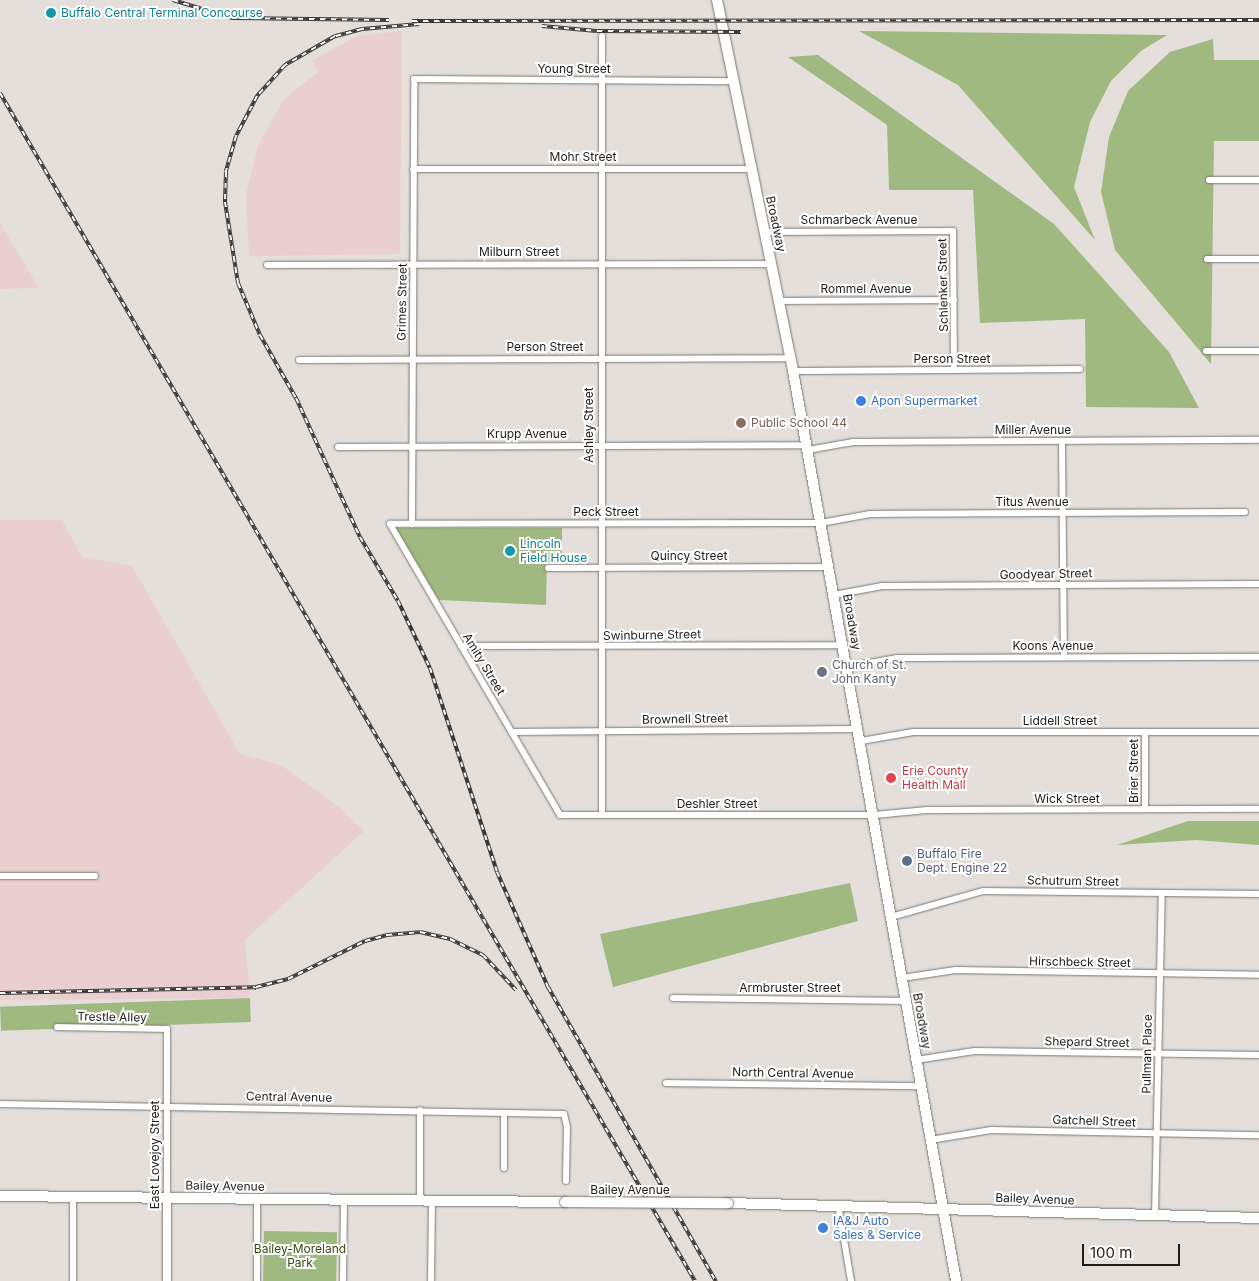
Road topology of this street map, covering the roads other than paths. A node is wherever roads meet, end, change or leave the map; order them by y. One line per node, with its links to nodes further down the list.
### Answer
1 (717, 0): 5 (main road, Broadway)
2 (602, 36): 4 (street, Ashley Street)
3 (414, 79): 4 (street, Young Street); 6 (street, Grimes Street)
4 (602, 81): 5 (street, Young Street); 7 (street, Ashley Street)
5 (733, 81): 8 (main road, Broadway)
6 (413, 169): 7 (street, Mohr Street); 15 (street, Grimes Street)
7 (602, 169): 8 (street, Mohr Street); 16 (street, Ashley Street)
8 (752, 169): 12 (main road, Broadway)
9 (1209, 180): 10 (street)
10 (1259, 180)
11 (953, 231): 12 (street, Schmarbeck Avenue); 19 (street, Schlenker Street)
12 (765, 232): 17 (main road, Broadway)
13 (1259, 259): 14 (street)
14 (1207, 260)
15 (413, 264): 16 (street, Milburn Street); 18 (street, Milburn Street); 25 (street, Grimes Street)
16 (601, 264): 17 (street, Milburn Street); 23 (street, Ashley Street)
17 (771, 264): 20 (main road, Broadway)
18 (266, 265)
19 (954, 300): 20 (street, Rommel Avenue); 27 (street, Schlenker Street)
20 (779, 301): 24 (main road, Broadway)
21 (1206, 351): 22 (street)
22 (1259, 351)
23 (601, 358): 24 (street, Person Street); 25 (street, Person Street); 32 (street, Ashley Street)
24 (791, 358): 29 (main road, Broadway)
25 (412, 359): 26 (street, Person Street); 33 (street, Grimes Street)
26 (299, 360)
27 (954, 370): 28 (street, Person Street); 29 (street, Person Street)
28 (1080, 370)
29 (793, 371): 35 (main road, Broadway)
30 (1259, 440): 31 (street, Miller Avenue)
31 (1062, 441): 35 (street, Miller Avenue); 37 (street)
32 (601, 445): 33 (street, Krupp Avenue); 35 (street, Krupp Avenue); 38 (street, Ashley Street)
33 (411, 446): 34 (street, Krupp Avenue); 41 (street, Grimes Street)
34 (338, 447)
35 (807, 448): 39 (main road, Broadway)
36 (1245, 512): 37 (street, Titus Avenue)
37 (1062, 514): 39 (street, Titus Avenue); 46 (street)
38 (601, 523): 39 (street, Peck Street); 41 (street, Peck Street); 44 (street, Ashley Street)
39 (821, 523): 42 (main road, Broadway)
40 (390, 524): 41 (street, Peck Street); 49 (street, Amity Street)
41 (412, 524)
42 (829, 567): 44 (street, Quincy Street); 47 (main road, Broadway)
43 (548, 568): 44 (street, Quincy Street)
44 (601, 568): 50 (street, Ashley Street)
45 (1259, 584): 46 (street, Goodyear Street)
46 (1063, 585): 47 (street, Goodyear Street); 51 (street)
47 (834, 594): 48 (main road, Broadway)
48 (843, 645): 50 (street, Swinburne Street); 53 (main road, Broadway)
49 (461, 646): 50 (street, Swinburne Street); 56 (street, Amity Street)
50 (600, 647): 55 (street, Ashley Street)
51 (1064, 657): 52 (street, Koons Avenue); 53 (street, Koons Avenue)
52 (1259, 657)
53 (847, 667): 54 (main road, Broadway)
54 (859, 729): 55 (street, Brownell Street); 59 (main road, Broadway)
55 (601, 731): 56 (street, Brownell Street); 63 (street, Ashley Street)
56 (512, 732): 62 (street, Amity Street)
57 (1145, 732): 58 (street, Liddell Street); 59 (street, Liddell Street); 61 (street, Brier Street)
58 (1259, 732)
59 (861, 741): 64 (main road, Broadway)
60 (1259, 809): 61 (street, Wick Street)
61 (1145, 810): 64 (street, Wick Street)
62 (560, 815): 63 (street, Deshler Street)
63 (602, 815): 64 (street, Deshler Street)
64 (875, 815): 69 (main road, Broadway)
65 (0, 876): 66 (street)
66 (95, 876)
67 (1162, 894): 68 (street, Schutrum Street); 69 (street, Schutrum Street); 70 (street, Pullman Place)
68 (1259, 894)
69 (891, 917): 72 (main road, Broadway)
70 (1160, 974): 71 (street, Hirschbeck Street); 72 (street, Hirschbeck Street); 77 (street, Pullman Place)
71 (1259, 976)
72 (902, 978): 74 (main road, Broadway)
73 (674, 998): 74 (street, Armbruster Street)
74 (906, 1001): 79 (main road, Broadway)
75 (57, 1027): 76 (street, Trestle Alley)
76 (167, 1029): 83 (street, East Lovejoy Street)
77 (1158, 1054): 78 (street, Shepard Street); 79 (street, Shepard Street); 86 (street, Pullman Place)
78 (1259, 1055)
79 (916, 1060): 81 (main road, Broadway)
80 (666, 1083): 81 (street, North Central Avenue)
81 (920, 1086): 88 (main road, Broadway)
82 (0, 1104): 83 (street, Central Avenue)
83 (166, 1107): 84 (street, Central Avenue); 93 (street, East Lovejoy Street)
84 (420, 1110): 85 (street, Central Avenue); 96 (street)
85 (504, 1113): 89 (street); 90 (street, Central Avenue)
86 (1156, 1134): 87 (street, Gatchell Street); 88 (street, Gatchell Street); 100 (street, Pullman Place)
87 (1259, 1135)
88 (930, 1140): 99 (main road, Broadway)
89 (504, 1168)
90 (566, 1181)
91 (0, 1196): 92 (main road, Bailey Avenue)
92 (73, 1197): 93 (main road, Bailey Avenue); 102 (street)
93 (167, 1198): 94 (main road, Bailey Avenue); 103 (street, East Lovejoy Street)
94 (257, 1199): 95 (main road, Bailey Avenue); 104 (street)
95 (344, 1200): 96 (main road, Bailey Avenue); 105 (street)
96 (420, 1201): 97 (main road, Bailey Avenue)
97 (432, 1201): 98 (main road, Bailey Avenue, bridge); 106 (street)
98 (838, 1204): 99 (main road, Bailey Avenue); 107 (street)
99 (944, 1208): 100 (main road, Bailey Avenue); 108 (main road, Broadway)
100 (1155, 1215): 101 (main road, Bailey Avenue)
101 (1259, 1218)
102 (73, 1281)
103 (167, 1281)
104 (257, 1281)
105 (343, 1281)
106 (431, 1281)
107 (851, 1281)
108 (956, 1281)

